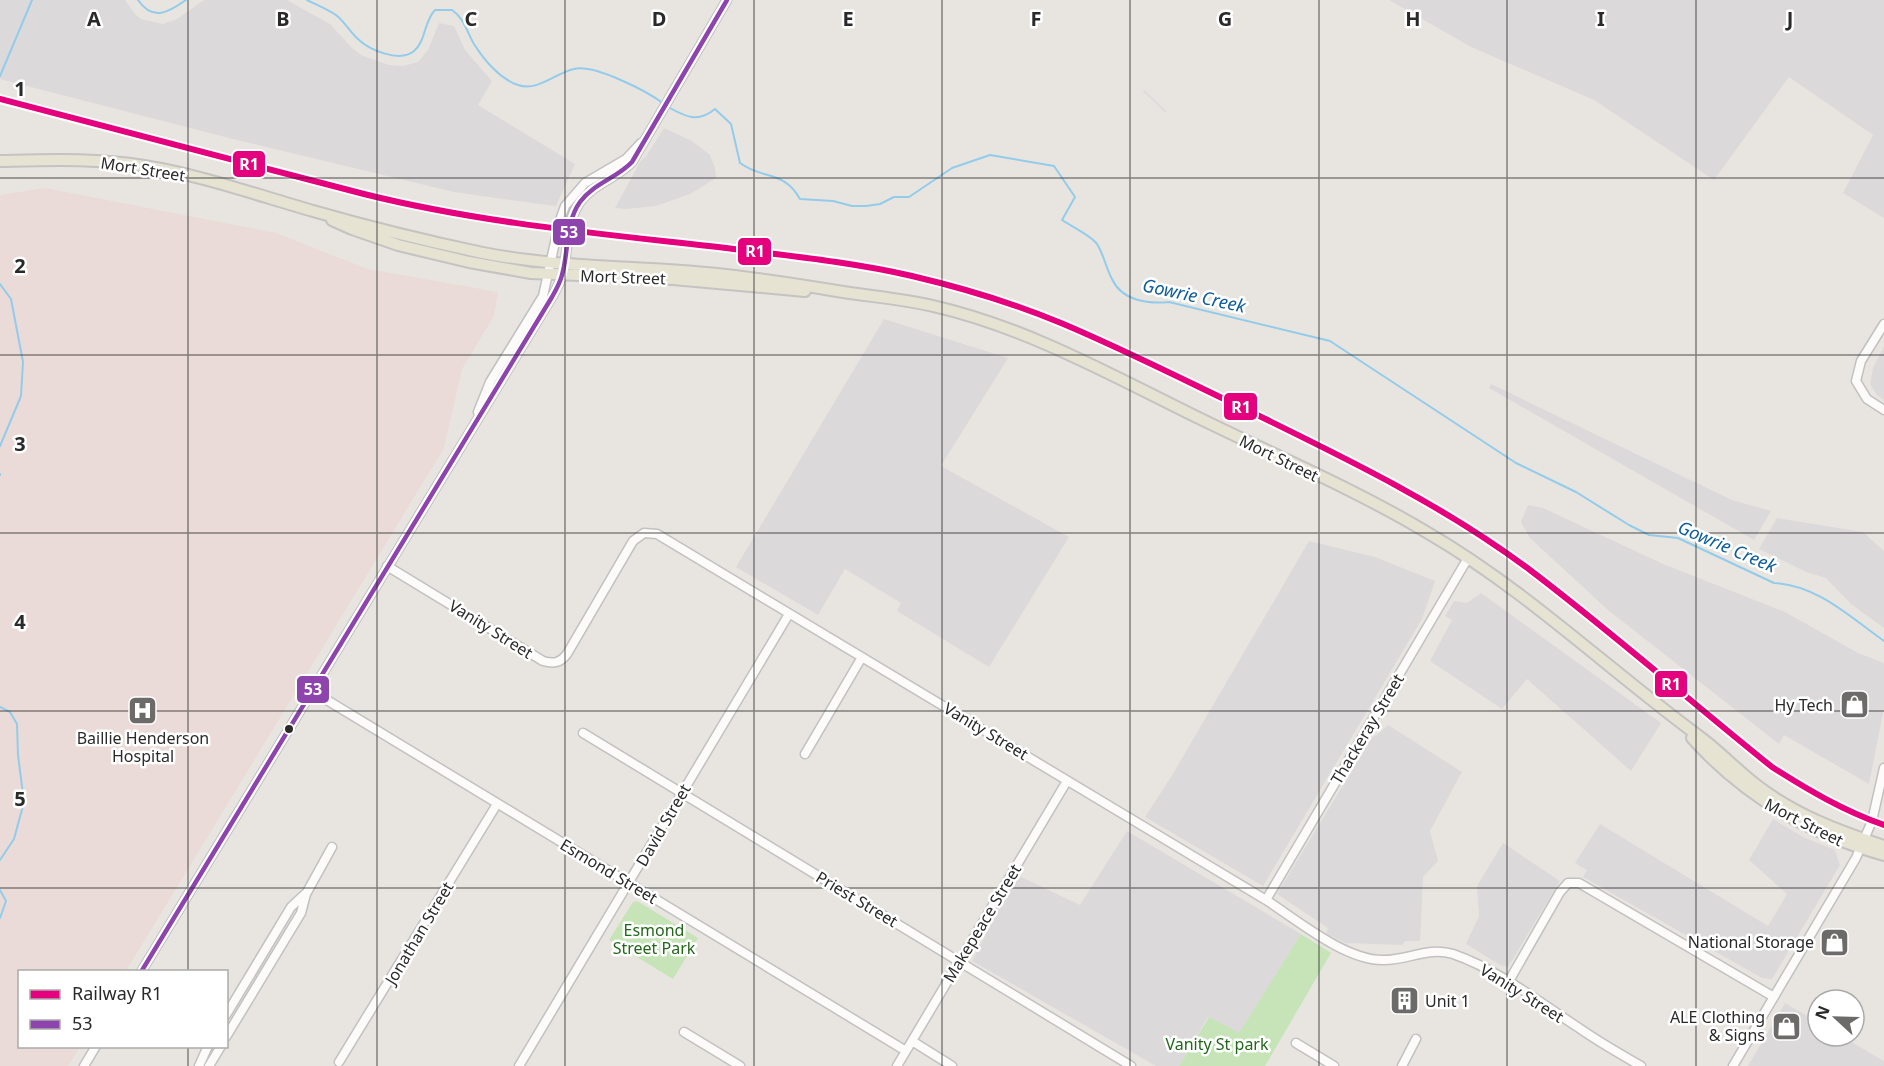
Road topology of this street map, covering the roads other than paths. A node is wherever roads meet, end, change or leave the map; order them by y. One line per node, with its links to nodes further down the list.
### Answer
1 (727, 0): 2 (street)
2 (646, 139): 4 (street); 5 (street)
3 (0, 161): 4 (main road, Mort Street)
4 (549, 269): 5 (main road, Mort Street); 8 (street)
5 (563, 269): 8 (street); 9 (main road, Mort Street)
6 (1884, 324): 7 (street)
7 (1884, 410)
8 (475, 421): 10 (street)
9 (1468, 558): 20 (main road, Mort Street); 26 (street, Thackeray Street)
10 (387, 566): 11 (street, Vanity Street); 13 (street)
11 (789, 614): 12 (street, Vanity Street); 18 (street, David Street)
12 (862, 657): 15 (street); 17 (street, Vanity Street)
13 (312, 691): 19 (street, Esmond Street); 28 (street)
14 (583, 733): 18 (street, Priest Street)
15 (805, 754)
16 (1884, 768): 20 (street)
17 (1067, 781): 26 (street, Vanity Street); 27 (street, Makepeace Street)
18 (681, 794): 24 (street, David Street); 27 (street, Priest Street)
19 (497, 804): 24 (street, Esmond Street); 41 (street, Jonathan Street)
20 (1862, 844): 21 (main road, Mort Street); 23 (main road, Mort Street); 30 (street)
21 (1884, 846)
22 (332, 848): 25 (street)
23 (1884, 855)
24 (629, 883): 40 (street, Esmond Street); 45 (street, David Street)
25 (306, 894): 31 (street); 33 (street)
26 (1266, 900): 29 (street, Vanity Street)
27 (960, 961): 35 (street, Makepeace Street); 49 (street, Priest Street)
28 (142, 970)
29 (1509, 981): 30 (street); 52 (street, Vanity Street)
30 (1774, 997): 53 (street)
31 (228, 1012)
32 (684, 1032): 46 (street)
33 (228, 1034)
34 (1416, 1039): 51 (street)
35 (912, 1041): 40 (street, Makepeace Street); 48 (street)
36 (1296, 1043): 50 (street)
37 (95, 1048): 42 (street)
38 (208, 1048): 43 (street)
39 (220, 1048): 44 (street)
40 (906, 1051): 47 (street, Makepeace Street)
41 (339, 1062)
42 (84, 1066)
43 (199, 1066)
44 (209, 1066)
45 (519, 1066)
46 (740, 1066)
47 (897, 1066)
48 (952, 1066)
49 (1131, 1066)
50 (1334, 1066)
51 (1402, 1066)
52 (1641, 1066)
53 (1733, 1066)

